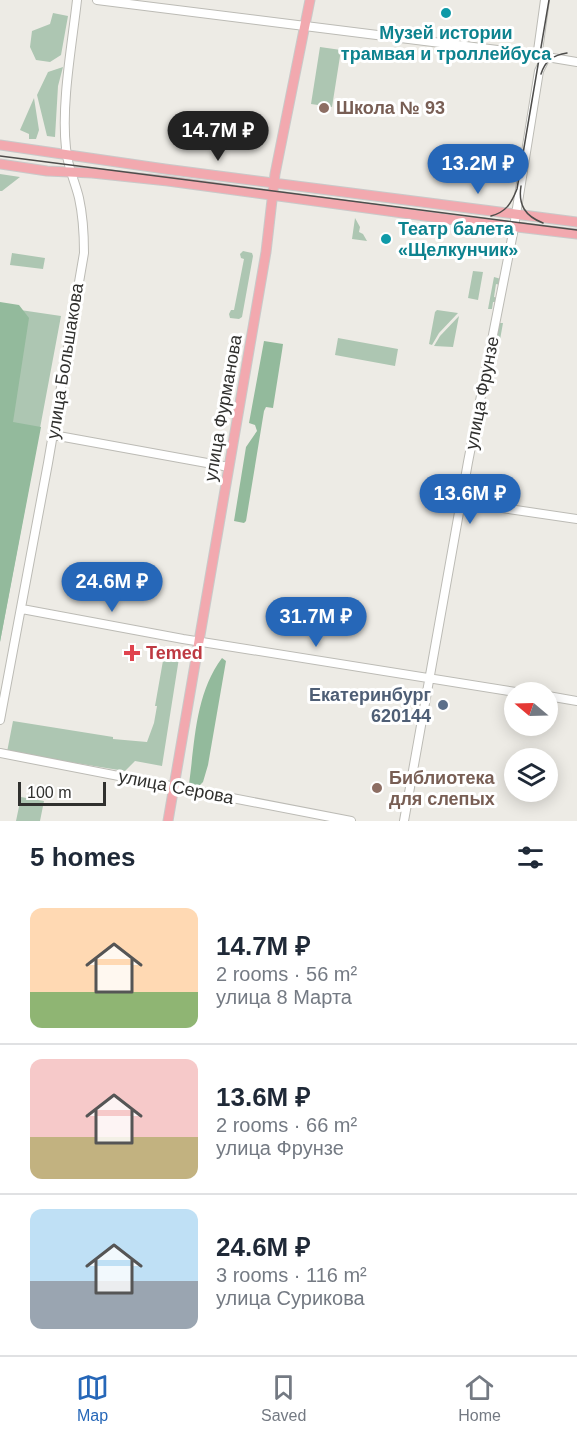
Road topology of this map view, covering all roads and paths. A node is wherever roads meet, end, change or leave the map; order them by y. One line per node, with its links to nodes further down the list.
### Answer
1 (77, 0): 11 (street, улица Большакова)
2 (97, 0): 5 (street)
3 (310, 0): 5 (main road, улица Фурманова)
4 (545, 0): 6 (street, улица Фрунзе)
5 (304, 25): 6 (street); 14 (main road, улица Фурманова)
6 (537, 55): 7 (street); 9 (street, улица Фрунзе)
7 (546, 57): 8 (street); 9 (street, улица Фрунзе)
8 (577, 62)
9 (539, 70): 16 (street, улица Фрунзе)
10 (0, 145): 11 (main road)
11 (66, 155): 13 (street, улица Большакова); 14 (main road)
12 (0, 164): 13 (main road)
13 (70, 172): 15 (main road); 20 (street, улица Большакова)
14 (274, 183): 15 (main road, улица Фурманова); 16 (main road)
15 (274, 195): 18 (main road); 21 (main road, улица Фурманова)
16 (515, 214): 17 (main road); 18 (street, улица Фрунзе)
17 (577, 222)
18 (514, 226): 19 (main road); 22 (street, улица Фрунзе)
19 (577, 234)
20 (53, 435): 21 (street); 24 (street, улица Большакова)
21 (229, 467): 25 (main road, улица Фурманова)
22 (461, 502): 23 (street); 26 (street, улица Фрунзе)
23 (577, 519)
24 (22, 609): 25 (street); 30 (street, улица Большакова)
25 (199, 641): 26 (street); 32 (main road, улица Фурманова)
26 (428, 679): 27 (street); 35 (street, улица Фрунзе)
27 (504, 690)
28 (558, 698): 29 (street)
29 (577, 701)
30 (0, 720)
31 (0, 753): 32 (street, улица Серова)
32 (174, 786): 33 (main road, улица Фурманова); 34 (street, улица Серова)
33 (168, 821)
34 (351, 821)
35 (404, 821)

